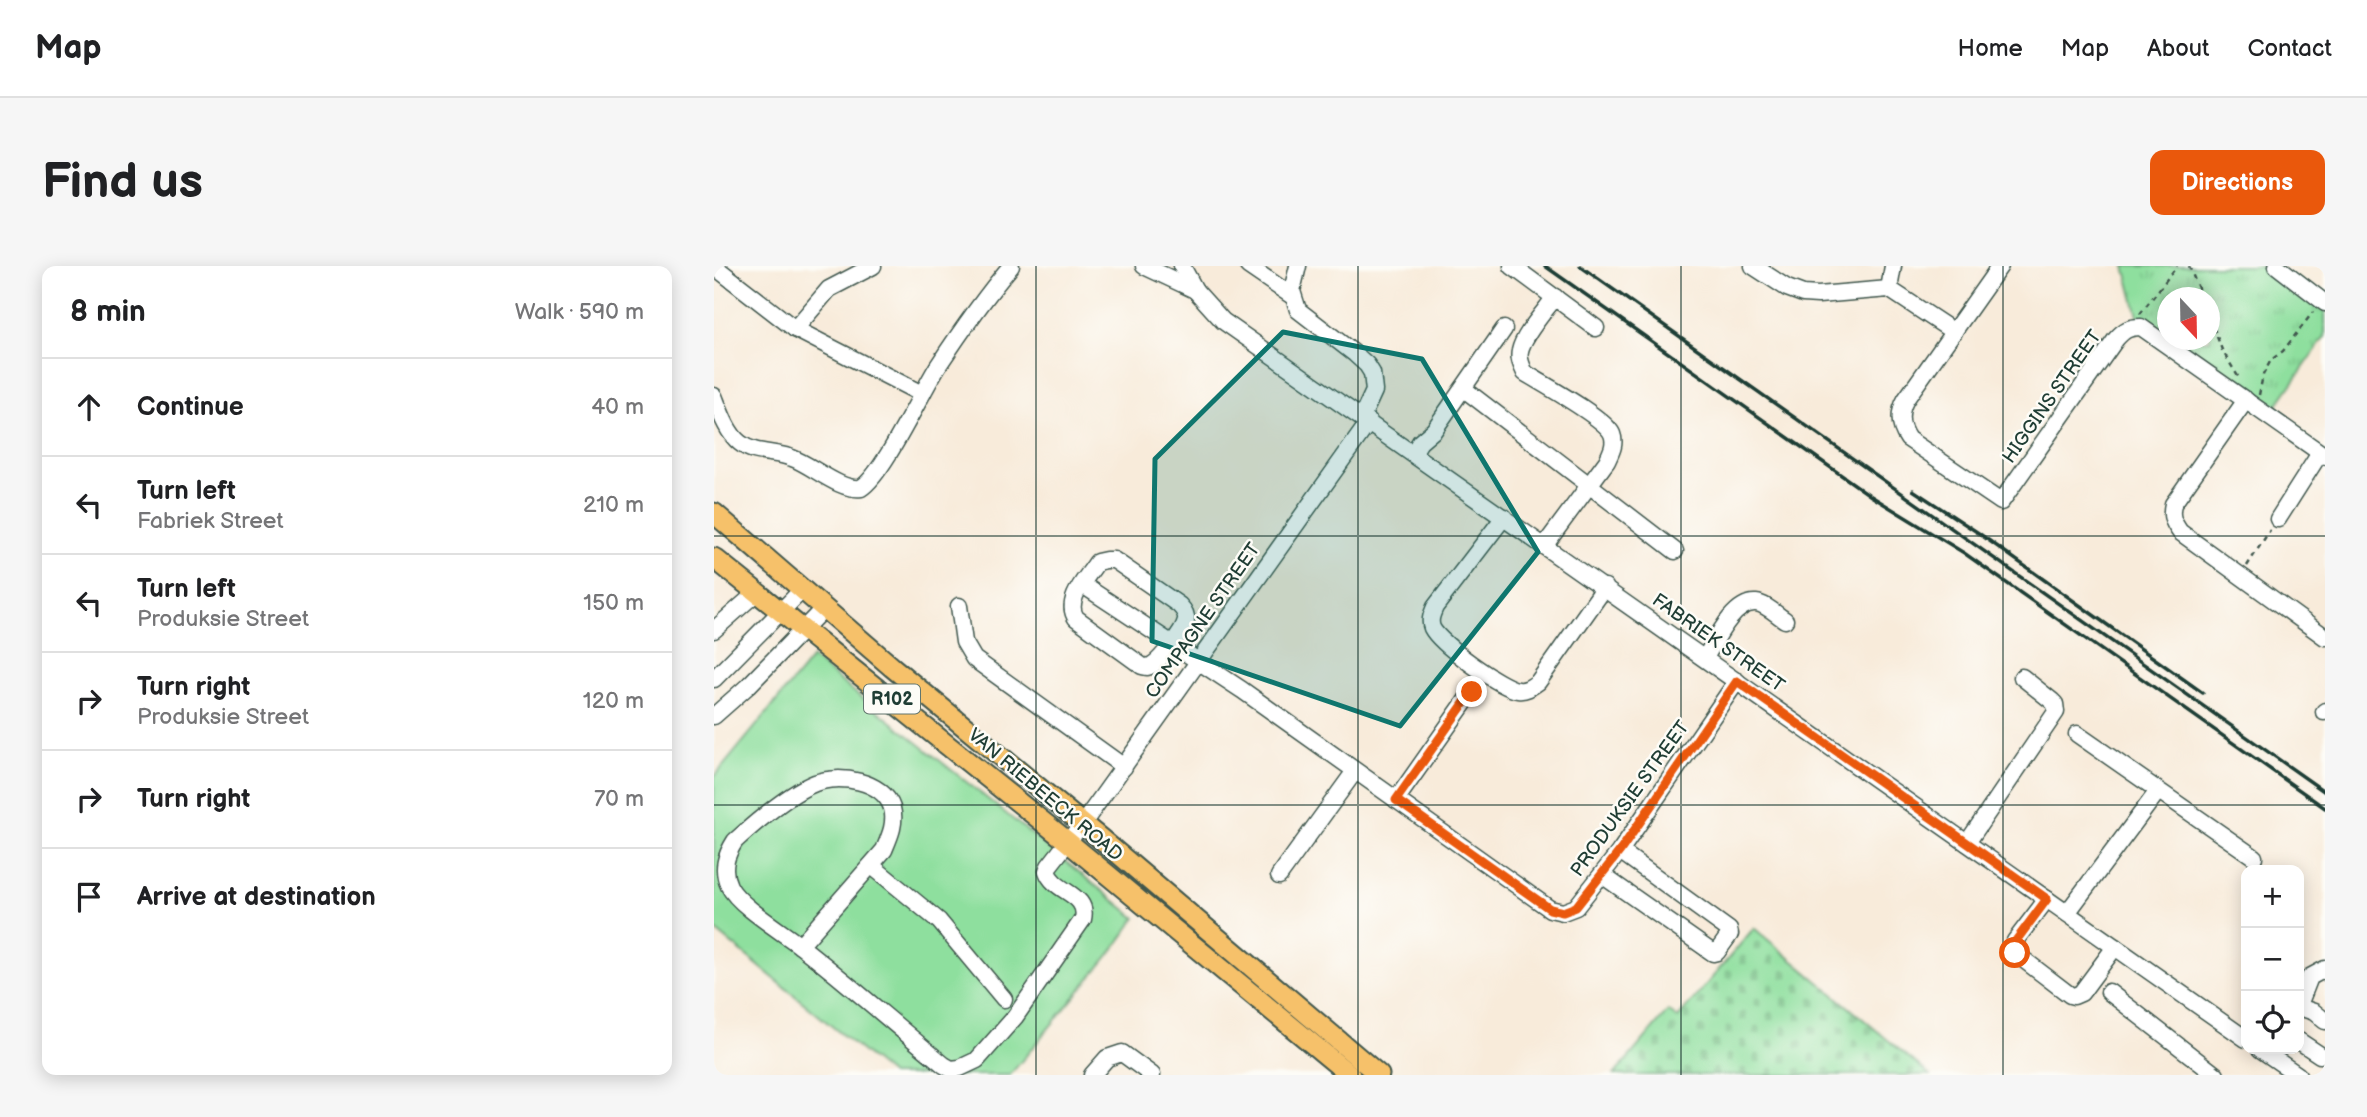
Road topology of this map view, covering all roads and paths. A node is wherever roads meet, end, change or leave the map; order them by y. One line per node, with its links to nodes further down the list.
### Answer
1 (873, 266): 24 (street)
2 (1011, 266): 28 (street)
3 (1143, 266): 16 (street)
4 (1182, 266): 16 (street, FABRIEK STREET)
5 (1248, 266): 18 (street, COMPAGNE STREET)
6 (1298, 266): 18 (street)
7 (1512, 266): 19 (street)
8 (1893, 266): 17 (street)
9 (2000, 266): 25 (street)
10 (2177, 266): 21 (path)
11 (2189, 266): 15 (path)
12 (2277, 266): 20 (street)
13 (1756, 267): 17 (street)
14 (719, 270): 24 (street)
15 (2198, 287)
16 (1195, 289): 31 (street, FABRIEK STREET)
17 (1889, 289): 25 (street)
18 (1292, 296): 31 (street, COMPAGNE STREET)
19 (1555, 297): 22 (street); 34 (street)
20 (2324, 300): 30 (path)
21 (2141, 311)
22 (1596, 328)
23 (1504, 329): 27 (street)
24 (795, 330): 28 (street)
25 (1954, 331): 30 (street, HIGGINS STREET)
26 (2220, 345): 30 (path)
27 (1464, 389): 32 (street); 34 (street)
28 (922, 394): 29 (street)
29 (714, 396)
30 (2250, 402): 33 (street, HIGGINS STREET); 41 (street)
31 (1365, 420): 32 (street, FABRIEK STREET); 55 (street, COMPAGNE STREET)
32 (1413, 453): 36 (street, FABRIEK STREET)
33 (2323, 454): 37 (street)
34 (1588, 486): 38 (street); 39 (street)
35 (714, 513): 44 (main road, VAN RIEBEECK ROAD / R102)
36 (1504, 517): 38 (street, FABRIEK STREET); 43 (street)
37 (2278, 519): 41 (path)
38 (1545, 545): 43 (street, FABRIEK STREET)
39 (1675, 551)
40 (714, 558): 45 (main road, VAN RIEBEECK ROAD / R102)
41 (2240, 575): 52 (street)
42 (1083, 585): 53 (street, PRODUKSIE STREET); 53 (street); 53 (street)
43 (1605, 587): 54 (street, FABRIEK STREET)
44 (803, 589): 47 (main road, VAN RIEBEECK ROAD / R102); 48 (street)
45 (757, 592): 48 (main road, VAN RIEBEECK ROAD / R102); 51 (street)
46 (959, 606): 62 (street)
47 (824, 608): 50 (street); 66 (main road, VAN RIEBEECK ROAD / R102)
48 (782, 611): 50 (main road, VAN RIEBEECK ROAD / R102); 57 (street)
49 (1785, 620): 54 (street)
50 (803, 628): 60 (street); 67 (main road, VAN RIEBEECK ROAD / R102)
51 (714, 630)
52 (2325, 638)
53 (1172, 643): 55 (street, PRODUKSIE STREET)
54 (1705, 658): 58 (street, FABRIEK STREET)
55 (1197, 662): 62 (street, COMPAGNE STREET); 63 (street, PRODUKSIE STREET)
56 (2022, 677): 68 (street)
57 (714, 679)
58 (1737, 681): 68 (street, FABRIEK STREET); 69 (street, PRODUKSIE STREET)
59 (1472, 692): 65 (street)
60 (714, 716)
61 (2077, 734): 64 (street)
62 (1124, 767): 66 (street, COMPAGNE STREET)
63 (1355, 771): 65 (street, PRODUKSIE STREET); 73 (street)
64 (2158, 791): 70 (street); 75 (street)
65 (1396, 800): 72 (street, PRODUKSIE STREET)
66 (1082, 824): 67 (street, COMPAGNE STREET); 93 (main road, VAN RIEBEECK ROAD / R102)
67 (1068, 842): 79 (street, COMPAGNE STREET); 90 (main road, VAN RIEBEECK ROAD / R102)
68 (1967, 843): 74 (street, FABRIEK STREET)
69 (1620, 851): 72 (street, PRODUKSIE STREET); 72 (street)
70 (2254, 858)
71 (872, 866): 76 (street); 76 (street); 82 (street)
72 (1602, 875)
73 (1279, 876)
74 (2047, 899): 75 (street, FABRIEK STREET); 77 (street)
75 (2067, 913): 77 (street, FABRIEK STREET)
76 (800, 946): 86 (street)
77 (2115, 947): 85 (street, FABRIEK STREET)
78 (2325, 969): 81 (street)
79 (1032, 990): 82 (street); 86 (street)
80 (2109, 992): 94 (street)
81 (2304, 993)
82 (1004, 999): 86 (street)
83 (2304, 1008): 84 (street)
84 (2325, 1021)
85 (2241, 1035)
86 (997, 1037)
87 (2304, 1044): 89 (street)
88 (2267, 1054): 95 (street)
89 (2320, 1055)
90 (1345, 1073)
91 (1092, 1075): 92 (street)
92 (1152, 1075)
93 (1379, 1075)
94 (2216, 1075)
95 (2298, 1075)

